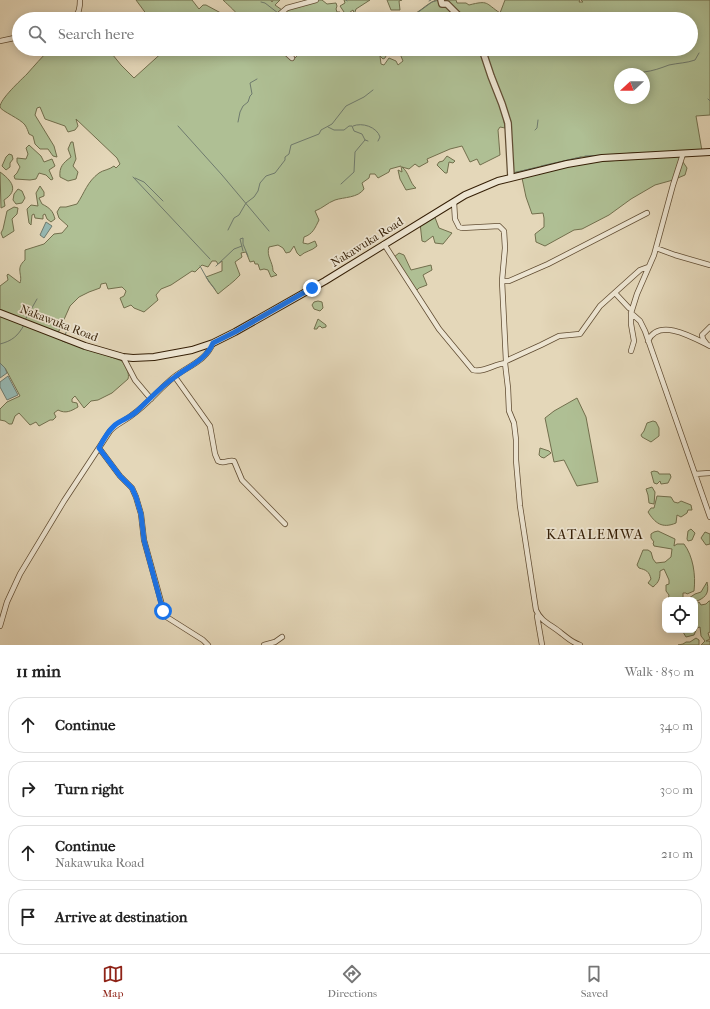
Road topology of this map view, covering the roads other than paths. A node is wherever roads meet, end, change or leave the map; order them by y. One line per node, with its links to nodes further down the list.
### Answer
1 (80, 0): 4 (street)
2 (316, 0): 5 (street)
3 (441, 2): 6 (street)
4 (79, 12)
5 (282, 12)
6 (455, 12)
7 (12, 38): 8 (street)
8 (0, 41)
9 (484, 56): 12 (street)
10 (710, 152): 11 (main road, Nakawuka Road)
11 (683, 154): 12 (main road, Nakawuka Road); 16 (street)
12 (511, 177): 13 (main road, Nakawuka Road)
13 (454, 202): 15 (main road, Nakawuka Road); 19 (street)
14 (647, 214): 19 (street)
15 (384, 244): 27 (main road, Nakawuka Road); 31 (street)
16 (656, 248): 17 (street); 18 (street)
17 (710, 265)
18 (648, 266): 20 (street); 21 (street)
19 (502, 281): 31 (street)
20 (615, 293): 21 (street); 31 (street)
21 (632, 311): 24 (street); 29 (street)
22 (0, 313): 30 (main road, Nakawuka Road)
23 (710, 327): 28 (street)
24 (645, 333): 25 (street); 26 (street)
25 (652, 335): 26 (street); 28 (street)
26 (648, 341): 36 (street)
27 (213, 343): 30 (main road, Nakawuka Road); 32 (street)
28 (708, 346)
29 (631, 350)
30 (123, 357): 33 (street)
31 (505, 362): 39 (street)
32 (175, 377): 33 (street); 38 (street)
33 (150, 399): 34 (street)
34 (99, 448): 40 (street); 42 (street)
35 (710, 473): 36 (street)
36 (695, 474): 37 (street)
37 (710, 517)
38 (285, 524)
39 (536, 610): 44 (street); 45 (street)
40 (0, 626)
41 (282, 637): 43 (street)
42 (208, 645)
43 (264, 645)
44 (542, 645)
45 (580, 645)

